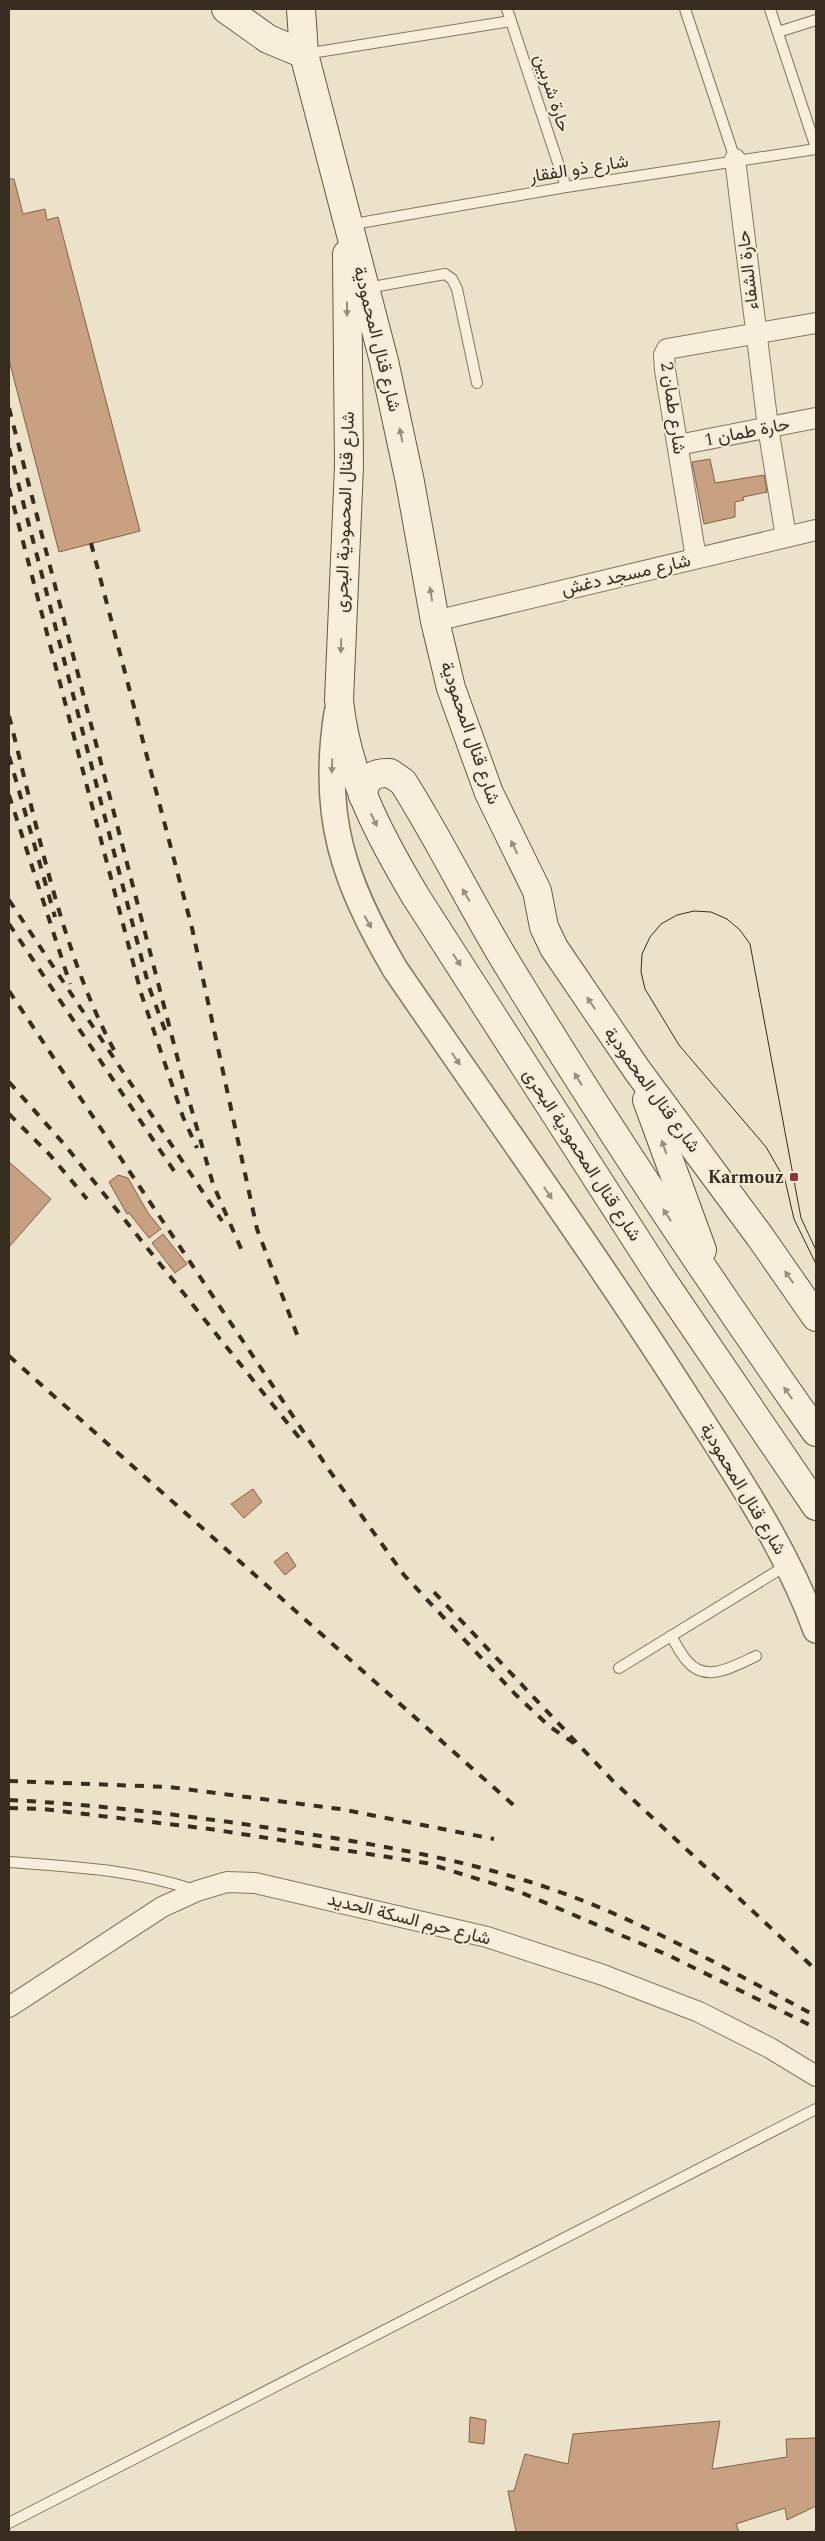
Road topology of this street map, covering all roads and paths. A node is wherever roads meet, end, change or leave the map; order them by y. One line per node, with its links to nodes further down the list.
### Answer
1 (226, 9): 9 (main road)
2 (301, 9): 9 (main road, شارع قنال المحمودية)
3 (507, 9): 7 (lane, حارة شربين)
4 (685, 9): 11 (lane, حارة الشفاء)
5 (770, 9): 8 (lane)
6 (816, 20): 8 (lane)
7 (512, 21): 9 (lane); 12 (lane, حارة شربين)
8 (778, 32): 10 (lane)
9 (304, 54): 13 (main road, شارع قنال المحمودية)
10 (816, 149): 11 (lane, شارع ذو الفقار)
11 (735, 159): 12 (lane, شارع ذو الفقار); 16 (street, حارة الشفاء)
12 (566, 187): 13 (lane, شارع ذو الفقار)
13 (347, 225): 14 (main road, شارع قنال المحمودية); 25 (main road, شارع قنال المحمودية البحرى, one-way to 25)
14 (366, 288): 17 (lane); 24 (main road, شارع قنال المحمودية, one-way to 14)
15 (816, 323): 16 (street, شارع طمان 2)
16 (756, 333): 19 (street, حارة الشفاء); 20 (street, شارع طمان 2)
17 (477, 383)
18 (816, 418): 19 (street, حارة طمان 1)
19 (768, 428): 20 (street, حارة طمان 1); 22 (street, حارة الشفاء)
20 (678, 445): 23 (street, شارع طمان 2)
21 (816, 530): 22 (street, شارع مسجد دغش)
22 (786, 537): 23 (street, شارع مسجد دغش)
23 (696, 558): 24 (street, شارع مسجد دغش)
24 (435, 620): 27 (main road, شارع قنال المحمودية, one-way to 24)
25 (339, 700): 26 (main road, شارع قنال المحمودية البحرى); 32 (street, شارع قنال المحمودية, one-way to 32)
26 (362, 796): 28 (main road, one-way to 26); 31 (main road, شارع قنال المحمودية البحرى, one-way to 31)
27 (637, 1070): 28 (main road, one-way to 27); 29 (main road, شارع قنال المحمودية, one-way to 27)
28 (717, 1291): 30 (main road, one-way to 28)
29 (814, 1310)
30 (816, 1432)
31 (816, 1506)
32 (788, 1564): 33 (street, شارع قنال المحمودية); 34 (lane)
33 (816, 1630)
34 (671, 1636): 35 (lane); 36 (lane)
35 (756, 1656)
36 (619, 1668)
37 (9, 1862): 38 (lane)
38 (197, 1891): 39 (street, شارع حرم السكة الحديد); 40 (street, شارع حرم السكة الحديد)
39 (9, 2007)
40 (816, 2076)
41 (816, 2110): 42 (lane)
42 (9, 2523)

